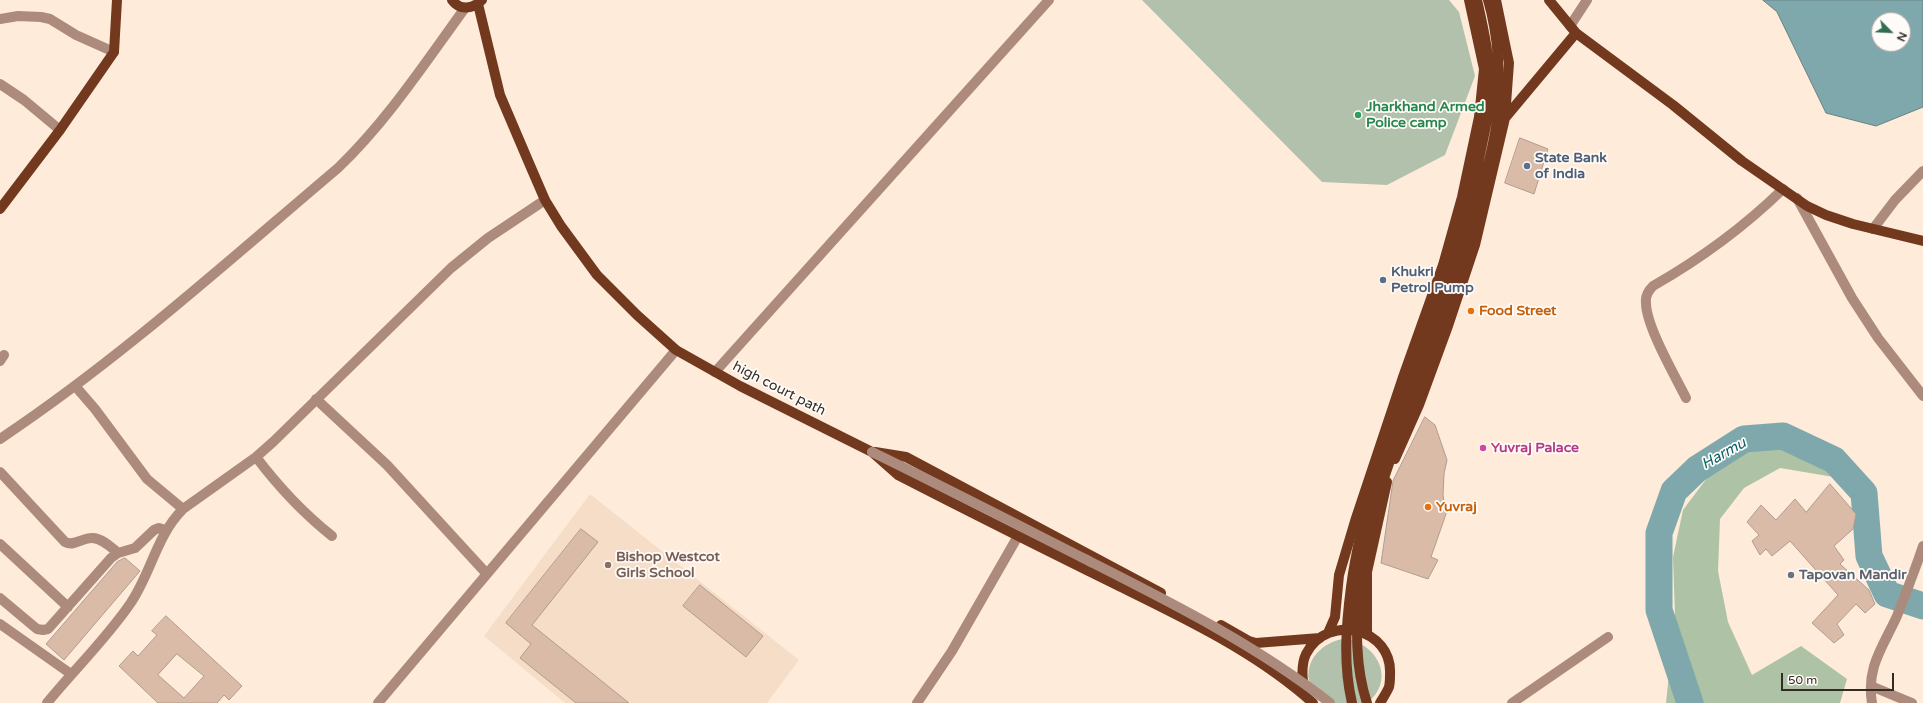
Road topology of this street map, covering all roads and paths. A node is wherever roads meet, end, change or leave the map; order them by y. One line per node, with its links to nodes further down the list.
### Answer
1 (117, 0): 14 (main road)
2 (452, 0): 11 (main road)
3 (1049, 0): 26 (street)
4 (1469, 0): 47 (main road)
5 (1477, 0): 57 (main road, bridge)
6 (1488, 0): 58 (main road, bridge)
7 (1496, 0): 16 (main road)
8 (1549, 0): 13 (main road)
9 (1587, 0): 13 (street)
10 (480, 2): 11 (main road); 21 (main road, high court path)
11 (465, 8): 27 (street)
12 (0, 19): 14 (street)
13 (1573, 30): 16 (main road); 19 (main road)
14 (114, 52): 17 (main road)
15 (0, 84): 17 (street)
16 (1505, 118): 46 (main road)
17 (60, 130): 22 (main road)
18 (1923, 171): 23 (street)
19 (1783, 189): 20 (main road); 29 (street)
20 (1797, 198): 23 (main road); 28 (street)
21 (545, 200): 25 (main road, high court path); 30 (street)
22 (0, 209)
23 (1873, 228): 24 (main road)
24 (1923, 241)
25 (676, 350): 26 (main road, high court path); 42 (street)
26 (715, 372): 32 (main road, high court path)
27 (76, 387): 31 (street); 35 (street)
28 (1923, 396)
29 (1686, 398)
30 (316, 399): 33 (street); 42 (street)
31 (0, 439)
32 (872, 452): 38 (main road); 47 (main road); 56 (street, bridge)
33 (256, 457): 35 (street); 37 (street)
34 (0, 472): 41 (street)
35 (183, 509): 36 (street)
36 (166, 530): 41 (street); 49 (street)
37 (332, 536)
38 (1018, 536): 51 (main road); 54 (street)
39 (0, 544): 44 (street)
40 (1923, 546): 50 (street)
41 (118, 553): 44 (street)
42 (486, 573): 53 (street)
43 (0, 598): 44 (street)
44 (68, 607)
45 (0, 624): 49 (street)
46 (1367, 634): 47 (main road); 59 (main road)
47 (1324, 635): 51 (main road)
48 (1608, 637): 60 (street)
49 (71, 674): 52 (street)
50 (1871, 686): 61 (street); 62 (street)
51 (1305, 696): 55 (main road)
52 (47, 703)
53 (378, 703)
54 (917, 703)
55 (1313, 703)
56 (1330, 703)
57 (1352, 703)
58 (1367, 703)
59 (1380, 703)
60 (1512, 703)
61 (1872, 703)
62 (1912, 703)

